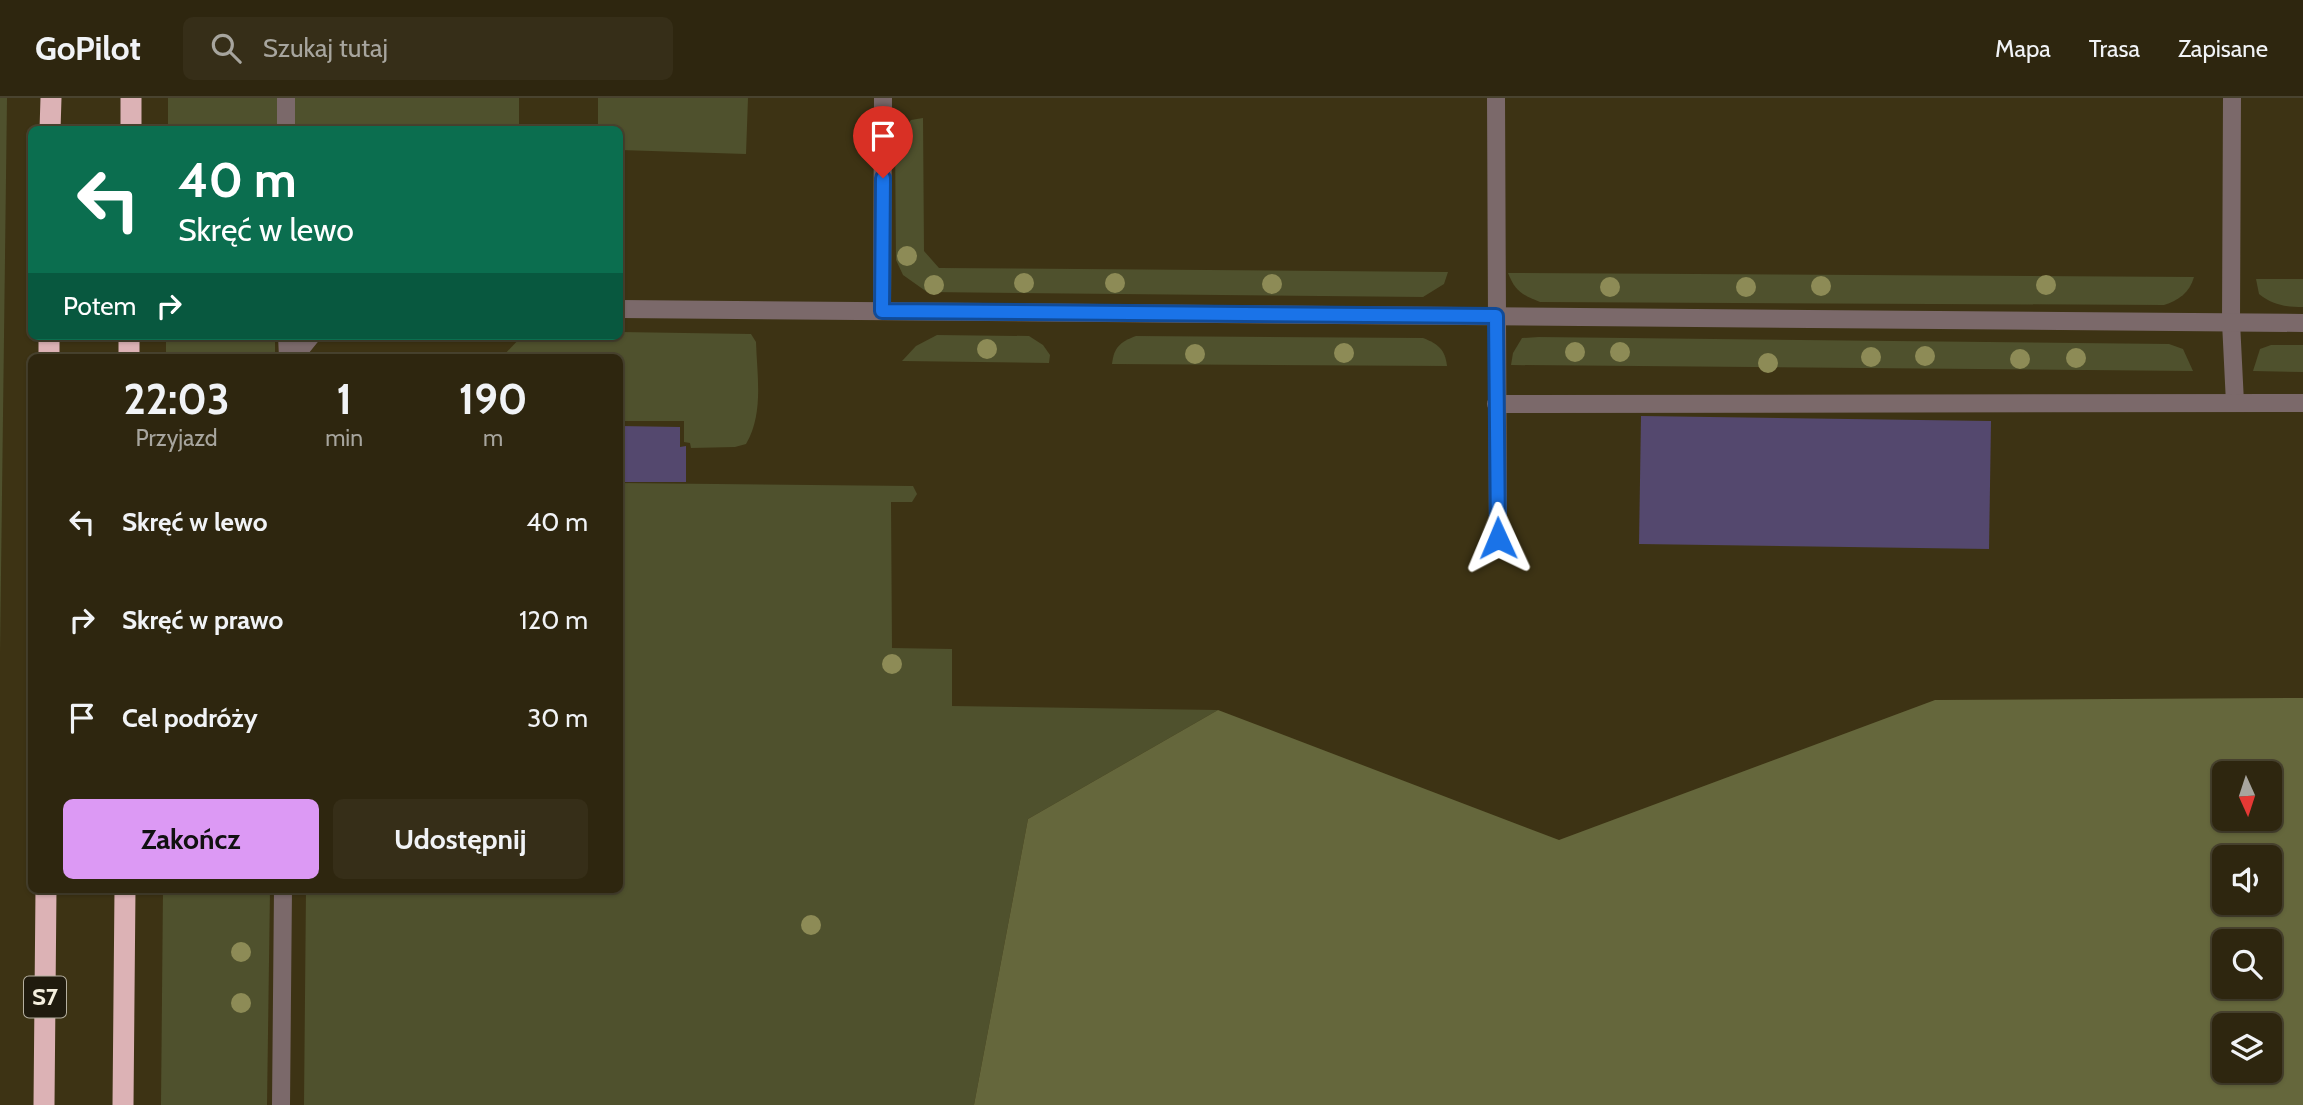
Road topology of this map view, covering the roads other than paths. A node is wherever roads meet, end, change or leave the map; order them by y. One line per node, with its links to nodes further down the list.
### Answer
1 (51, 98): 7 (highway)
2 (131, 98): 8 (highway)
3 (286, 98): 9 (lane)
4 (883, 98): 11 (lane)
5 (1496, 98): 12 (lane)
6 (2232, 98): 13 (lane)
7 (50, 126)
8 (131, 126)
9 (286, 126)
10 (623, 309): 11 (lane)
11 (882, 311): 12 (lane)
12 (1496, 316): 13 (lane); 19 (lane)
13 (2231, 322): 14 (lane); 17 (lane)
14 (2303, 323)
15 (308, 340): 16 (lane)
16 (296, 354)
17 (2235, 403): 18 (lane); 19 (lane)
18 (2303, 403)
19 (1496, 404): 20 (lane)
20 (1498, 538)
21 (46, 893): 24 (highway, S7)
22 (125, 893): 25 (highway)
23 (283, 893): 26 (lane)
24 (44, 1105)
25 (123, 1105)
26 (281, 1105)

